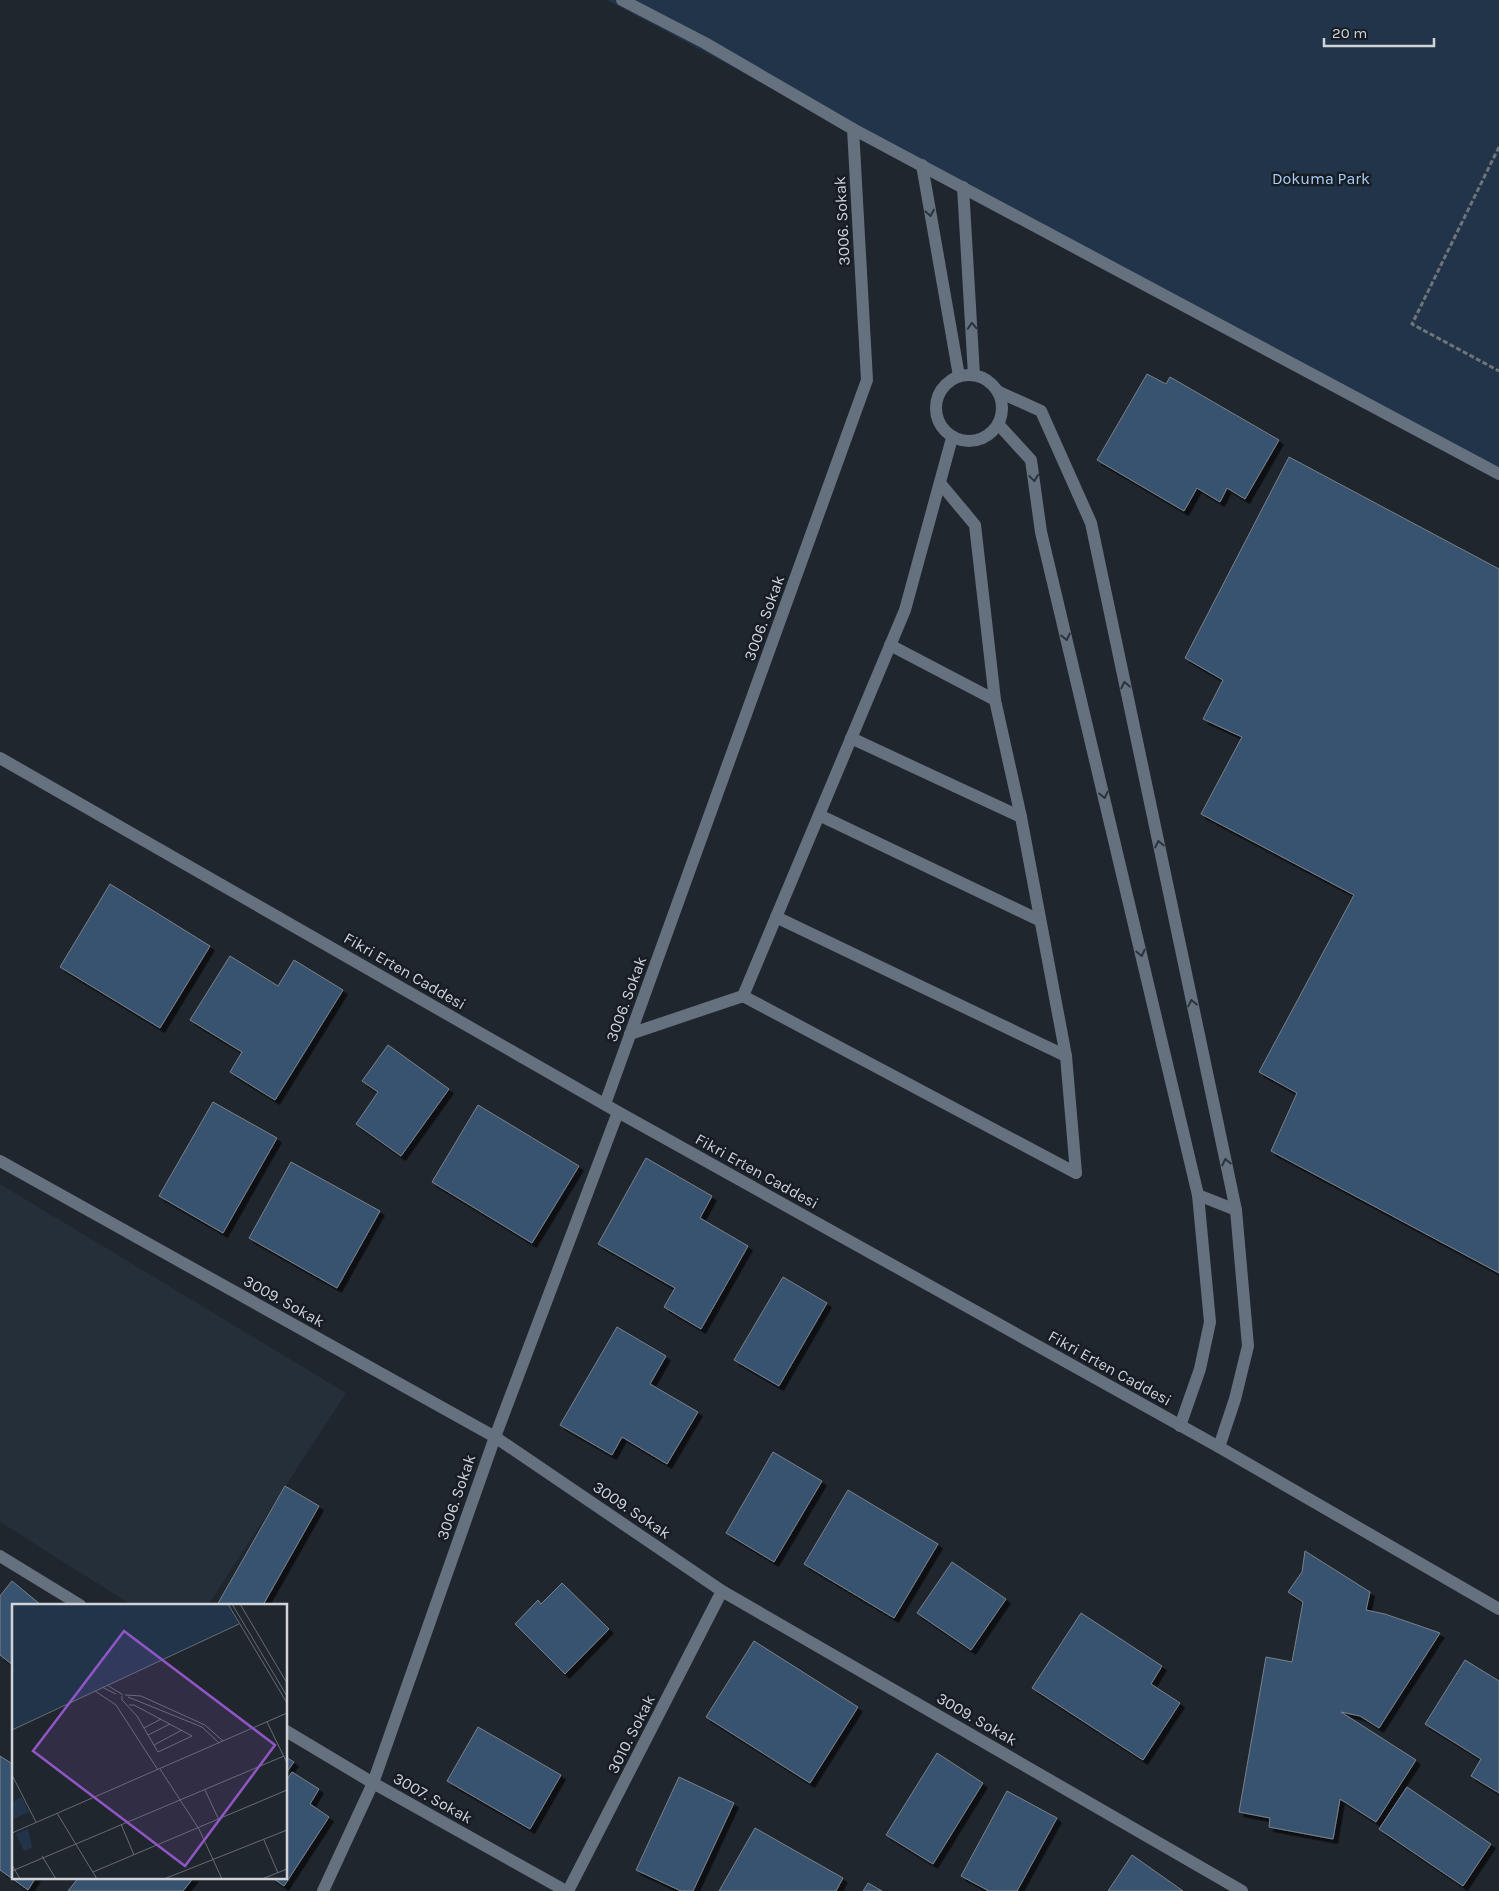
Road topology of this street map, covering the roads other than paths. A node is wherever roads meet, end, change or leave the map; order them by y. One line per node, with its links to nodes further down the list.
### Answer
1 (622, 0): 2 (street)
2 (853, 129): 3 (street); 21 (street, 3006. Sokak)
3 (922, 165): 4 (street); 6 (street, one-way to 6)
4 (964, 187): 5 (street, one-way to 4); 10 (street)
5 (974, 375): 6 (street); 7 (street)
6 (959, 376): 9 (street)
7 (999, 392): 8 (street); 27 (street, one-way to 7)
8 (999, 425): 9 (street); 26 (street, one-way to 26)
9 (952, 438): 11 (street)
10 (1499, 474)
11 (940, 483): 12 (street); 13 (street)
12 (890, 645): 13 (street); 14 (street)
13 (995, 700): 17 (street)
14 (851, 738): 16 (street); 17 (street)
15 (0, 758): 23 (street, Fikri Erten Caddesi)
16 (819, 815): 18 (street); 19 (street)
17 (1021, 817): 19 (street)
18 (776, 916): 20 (street); 22 (street)
19 (1040, 920): 22 (street)
20 (743, 996): 21 (street); 22 (street)
21 (630, 1034): 23 (street, 3006. Sokak)
22 (1066, 1056)
23 (605, 1104): 24 (street, Fikri Erten Caddesi)
24 (618, 1112): 28 (street, Fikri Erten Caddesi); 29 (street, 3006. Sokak)
25 (0, 1162): 29 (street, 3009. Sokak)
26 (1198, 1195): 27 (street); 28 (street)
27 (1236, 1210): 30 (street)
28 (1180, 1426): 30 (street, Fikri Erten Caddesi)
29 (495, 1437): 32 (street, 3009. Sokak); 36 (street, 3006. Sokak)
30 (1219, 1447): 34 (street, Fikri Erten Caddesi)
31 (0, 1556): 33 (street)
32 (722, 1591): 38 (street, 3010. Sokak); 39 (street, 3009. Sokak)
33 (78, 1604)
34 (1499, 1609)
35 (288, 1732): 36 (street, 3007. Sokak)
36 (373, 1783): 37 (street, 3006. Sokak); 38 (street, 3007. Sokak)
37 (323, 1891)
38 (567, 1891)
39 (1242, 1891)

